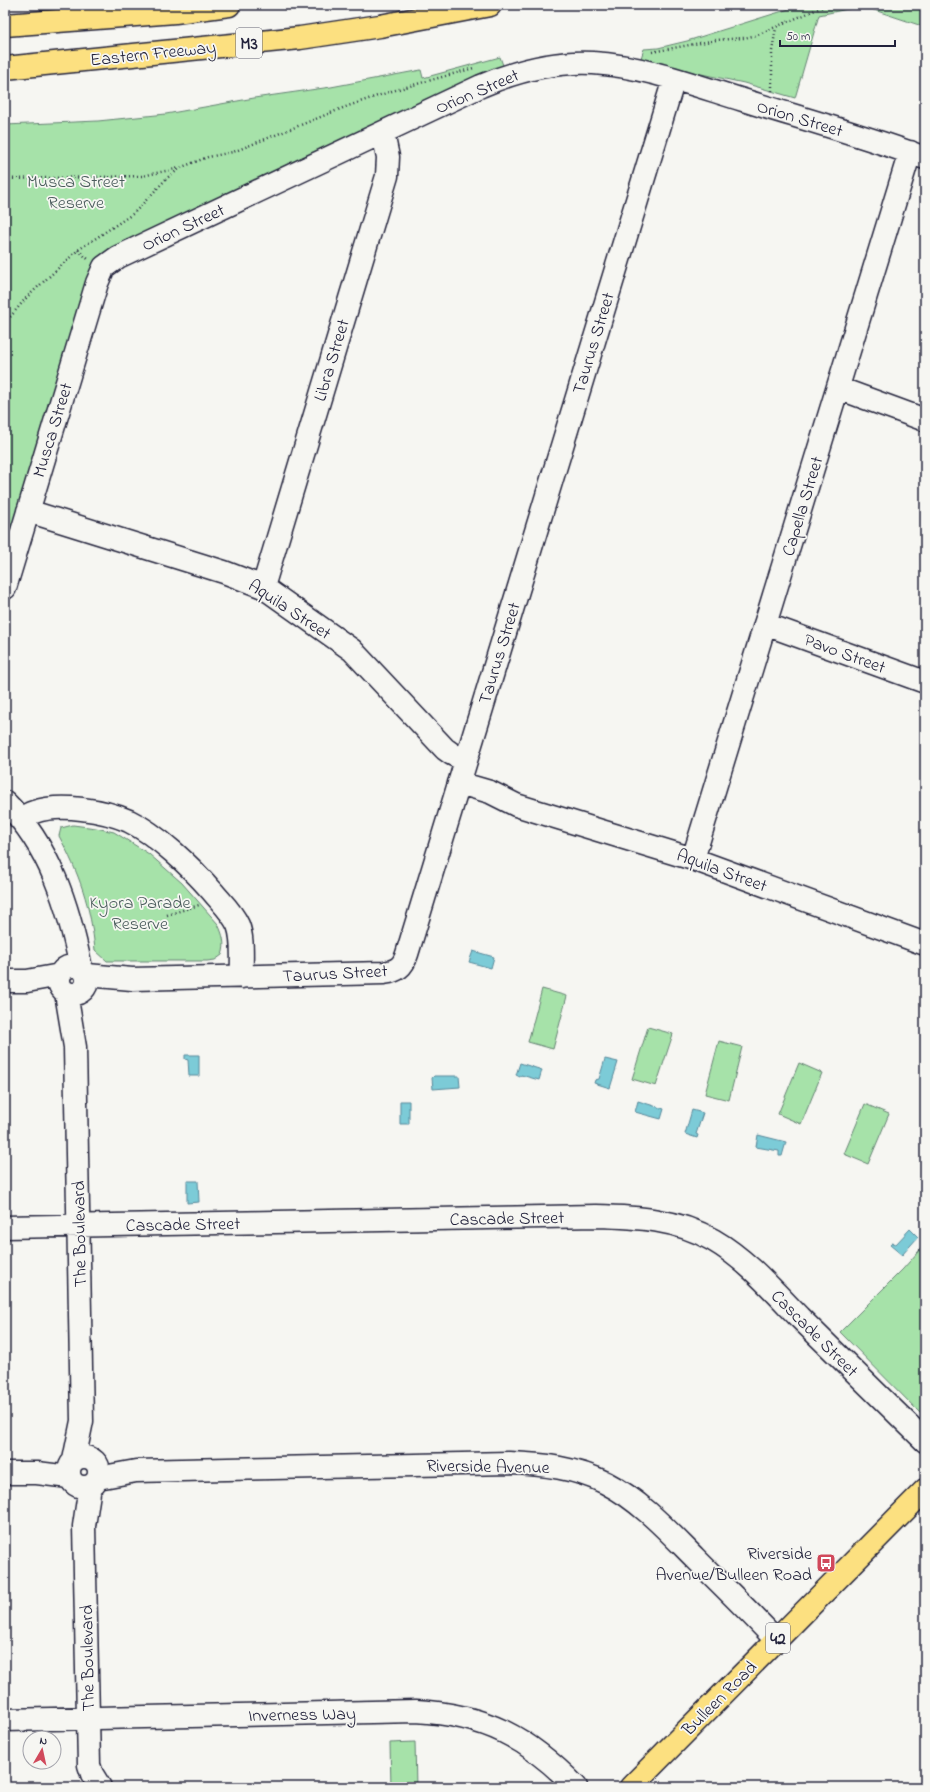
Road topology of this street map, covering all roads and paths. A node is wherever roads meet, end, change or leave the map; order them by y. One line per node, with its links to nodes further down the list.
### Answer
1 (229, 5): 3 (main road, M3)
2 (490, 5): 5 (main road, Eastern Freeway / M3)
3 (5, 26)
4 (776, 28): 7 (path)
5 (5, 68)
6 (674, 79): 7 (street, Orion Street); 8 (street, Orion Street); 20 (street, Taurus Street)
7 (771, 108): 9 (street, Orion Street)
8 (383, 133): 12 (street, Orion Street); 16 (street, Libra Street)
9 (918, 155): 13 (street, Capella Street)
10 (182, 167): 11 (path)
11 (5, 179)
12 (100, 273): 15 (street, Musca Street)
13 (838, 388): 14 (street); 18 (street, Capella Street)
14 (925, 420)
15 (28, 511): 16 (street, Aquila Street); 17 (street, Musca Street)
16 (262, 586): 20 (street, Aquila Street)
17 (5, 588)
18 (765, 624): 19 (street, Pavo Street); 24 (street, Capella Street)
19 (925, 682)
20 (466, 761): 21 (street, Taurus Street)
21 (458, 787): 24 (street, Aquila Street); 28 (street, Taurus Street)
22 (5, 802): 23 (street, The Boulevard)
23 (20, 819): 28 (street); 30 (street, The Boulevard)
24 (694, 859): 27 (street, Aquila Street)
25 (203, 904): 26 (path)
26 (167, 915)
27 (925, 944)
28 (242, 977): 30 (street, Taurus Street)
29 (5, 981): 30 (street, Taurus Street)
30 (73, 981): 31 (street, The Boulevard)
31 (78, 1226): 32 (street, Cascade Street); 33 (street, Cascade Street); 34 (street, The Boulevard)
32 (5, 1227)
33 (925, 1441)
34 (83, 1472): 35 (street, Riverside Avenue); 37 (street, Riverside Avenue); 38 (street, The Boulevard)
35 (5, 1473)
36 (925, 1490): 37 (main road, Bulleen Road / 42)
37 (776, 1640): 42 (main road, Bulleen Road / 42)
38 (88, 1718): 39 (street, Inverness Way); 40 (street, The Boulevard); 41 (street, Inverness Way)
39 (5, 1720)
40 (100, 1787)
41 (576, 1787)
42 (631, 1787)

